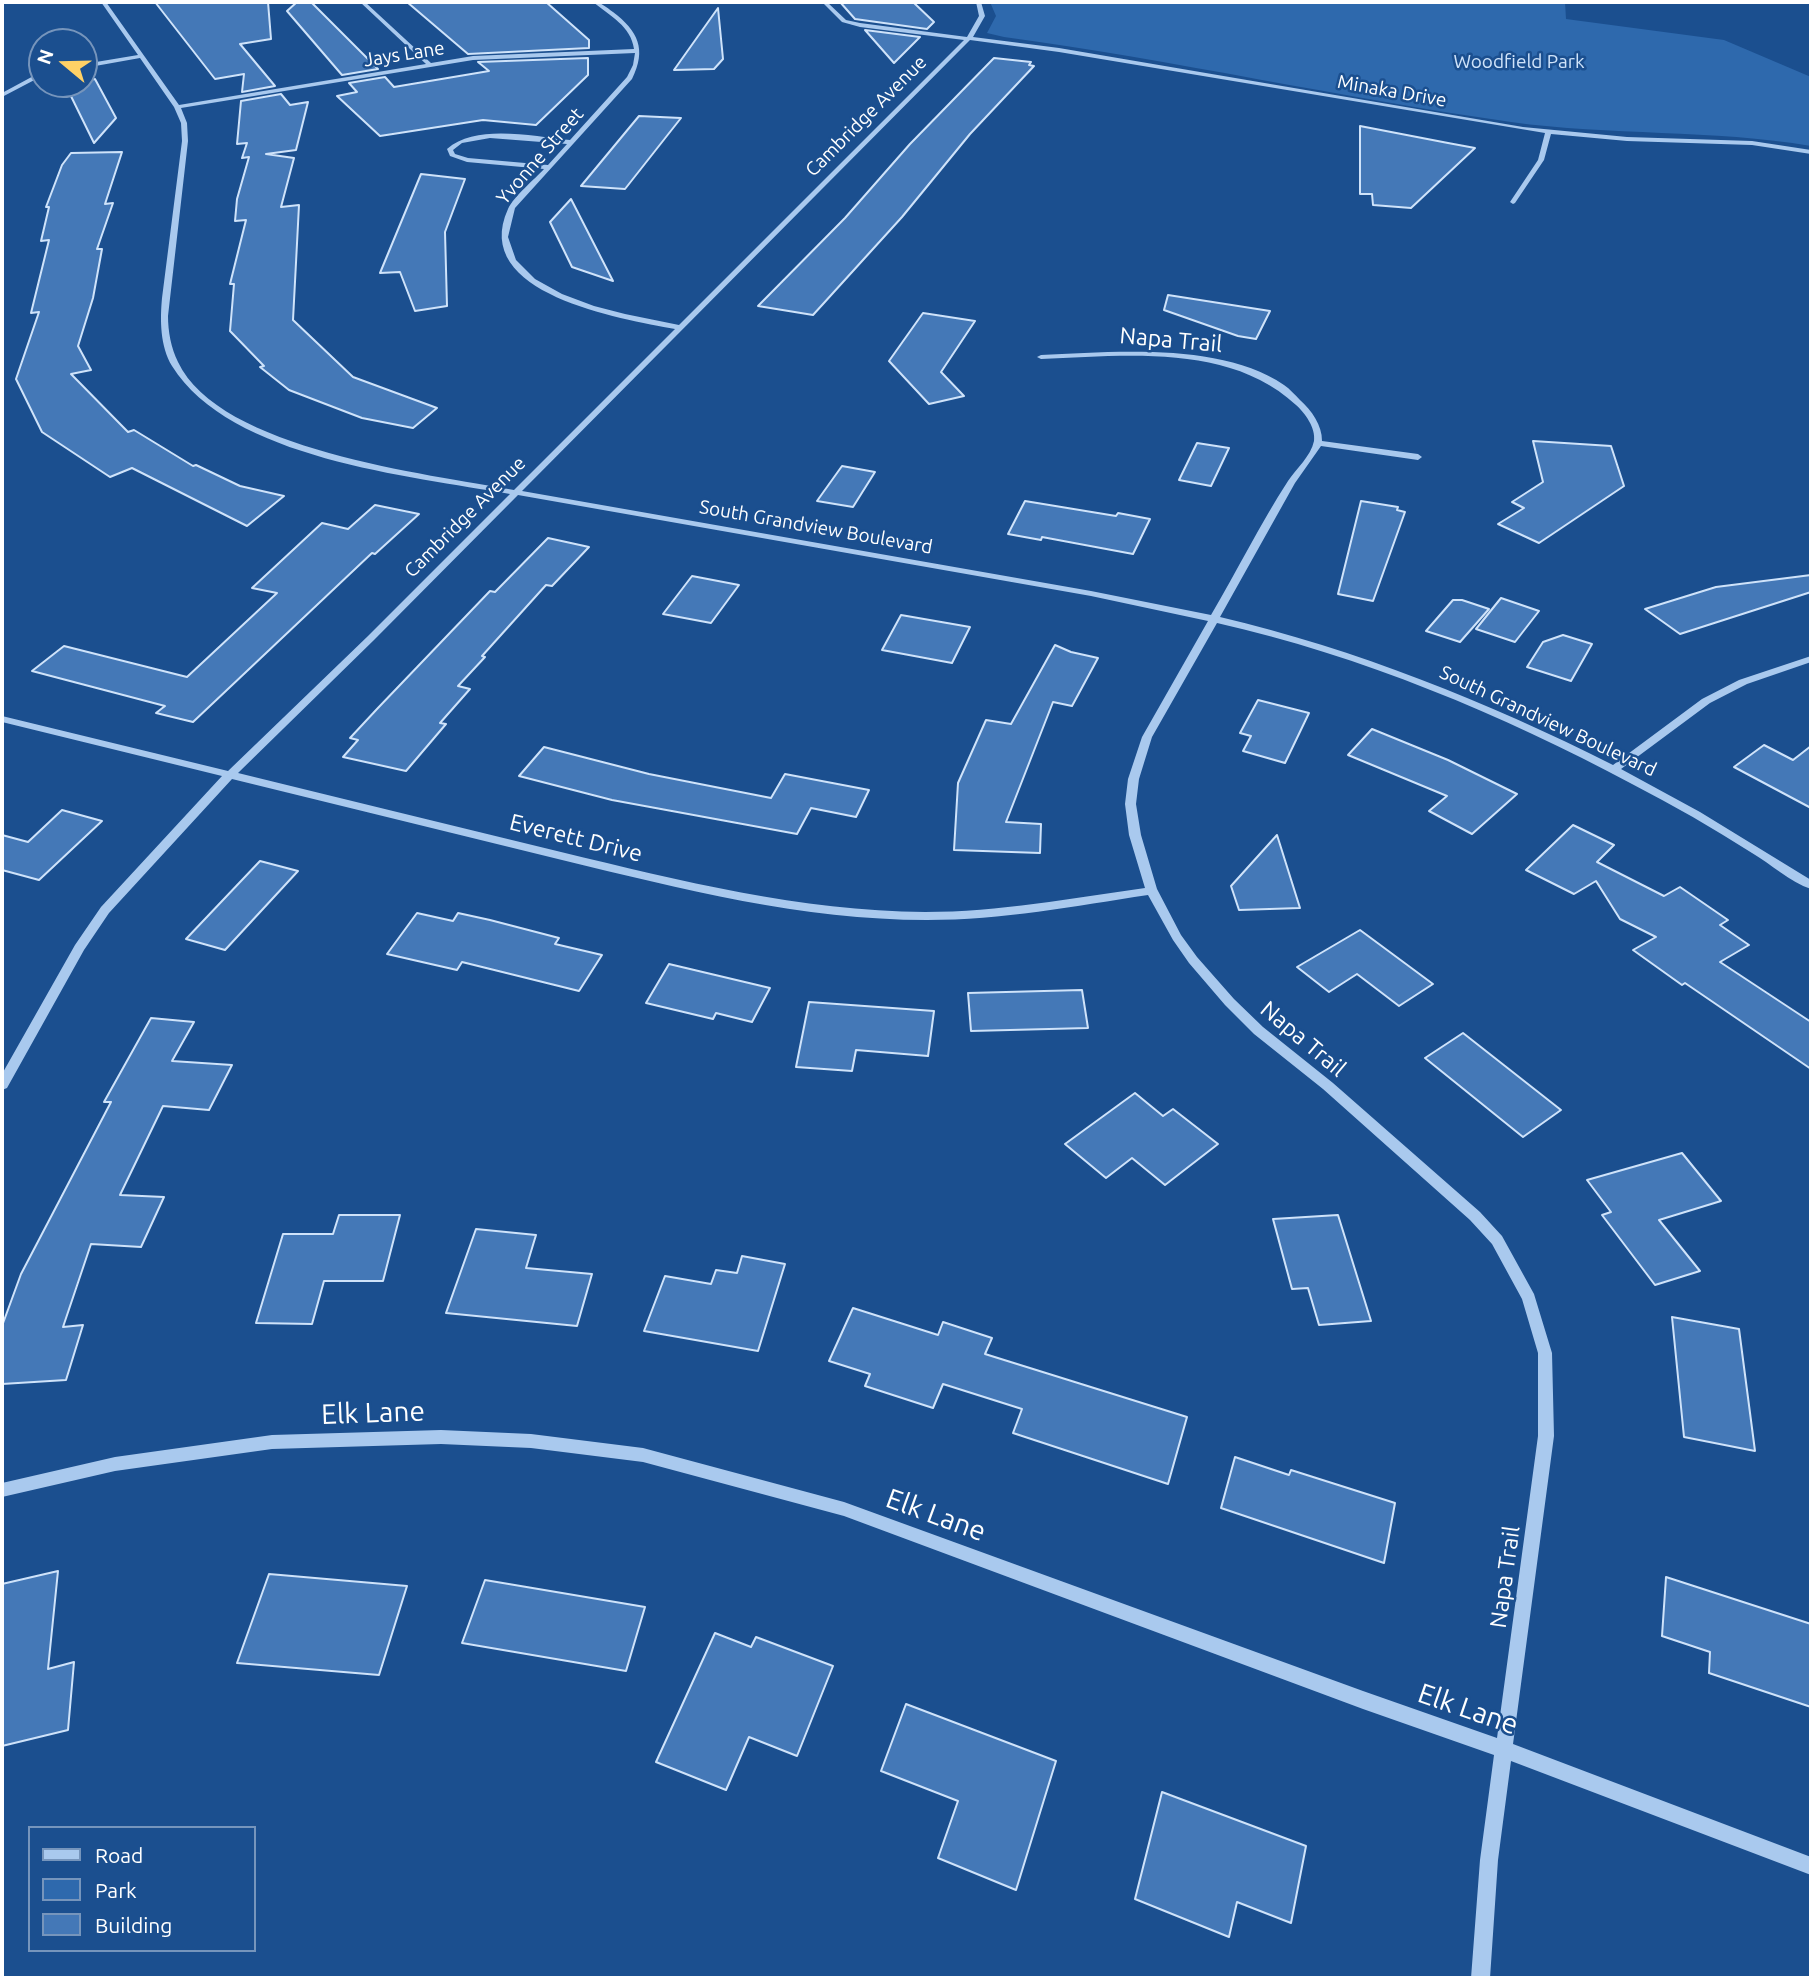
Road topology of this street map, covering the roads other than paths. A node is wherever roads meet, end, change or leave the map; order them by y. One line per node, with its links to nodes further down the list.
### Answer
1 (104, 2): 10 (street, South Grandview Boulevard)
2 (362, 2): 12 (street)
3 (596, 2): 9 (street)
4 (824, 2): 7 (street, Minaka Drive)
5 (979, 2): 8 (street, Cambridge Avenue)
6 (929, 26): 7 (street)
7 (923, 32): 8 (street, Minaka Drive)
8 (969, 38): 19 (street, Minaka Drive); 25 (street, Cambridge Avenue)
9 (637, 51): 12 (street, Jays Lane); 20 (street, Yvonne Street)
10 (142, 56): 11 (street); 17 (street, South Grandview Boulevard)
11 (98, 64)
12 (430, 65): 17 (street, Jays Lane)
13 (28, 77): 14 (street)
14 (13, 80)
15 (28, 81): 16 (street)
16 (2, 95)
17 (177, 107): 29 (street, South Grandview Boulevard)
18 (1758, 131): 21 (street)
19 (1548, 132): 21 (street, Minaka Drive); 24 (street)
20 (571, 142): 23 (street, Yvonne Street); 23 (street)
21 (1762, 145): 22 (street, Minaka Drive)
22 (1811, 152)
23 (549, 167): 25 (street, Yvonne Street)
24 (1513, 202)
25 (679, 327): 29 (street, Cambridge Avenue)
26 (1041, 358): 27 (street, Napa Trail)
27 (1318, 443): 28 (street); 30 (street, Napa Trail)
28 (1418, 457)
29 (514, 492): 30 (street, South Grandview Boulevard); 34 (street, Cambridge Avenue)
30 (1213, 618): 33 (street, South Grandview Boulevard); 36 (street, Napa Trail)
31 (1811, 659): 33 (street)
32 (2, 719): 34 (street, Everett Drive)
33 (1616, 768): 35 (street, South Grandview Boulevard)
34 (230, 775): 36 (street, Everett Drive); 37 (street, Cambridge Avenue)
35 (1811, 885)
36 (1150, 891): 39 (street, Napa Trail)
37 (2, 1085)
38 (2, 1490): 39 (street, Elk Lane)
39 (1503, 1749): 40 (street, Elk Lane); 41 (street, Napa Trail)
40 (1811, 1866)
41 (1480, 1978)

